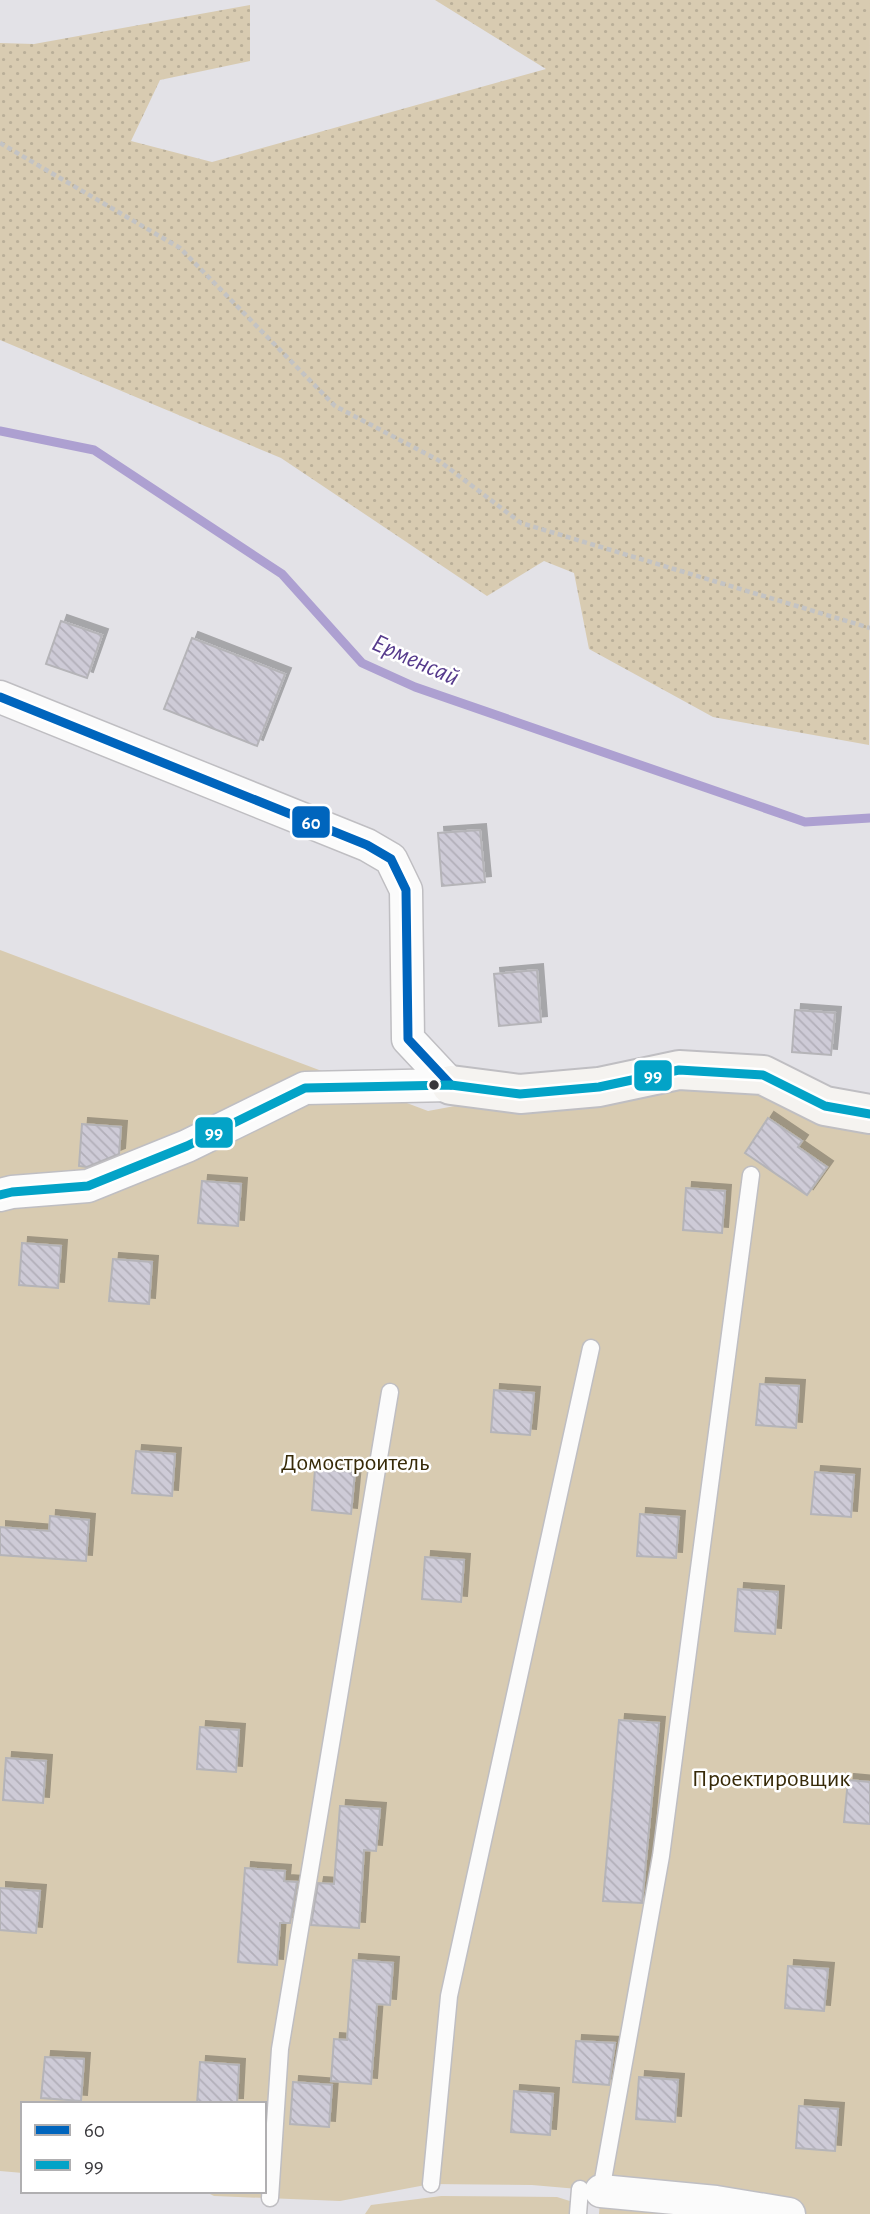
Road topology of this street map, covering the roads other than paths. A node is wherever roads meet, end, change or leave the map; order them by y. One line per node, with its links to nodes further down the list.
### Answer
1 (0, 697): 2 (street)
2 (451, 1085): 3 (street); 5 (street)
3 (870, 1114)
4 (751, 1175): 9 (lane)
5 (0, 1195)
6 (591, 1348): 8 (lane)
7 (390, 1392): 10 (lane)
8 (432, 2184)
9 (591, 2190): 11 (lane); 12 (street)
10 (270, 2198)
11 (578, 2214)
12 (789, 2214)

